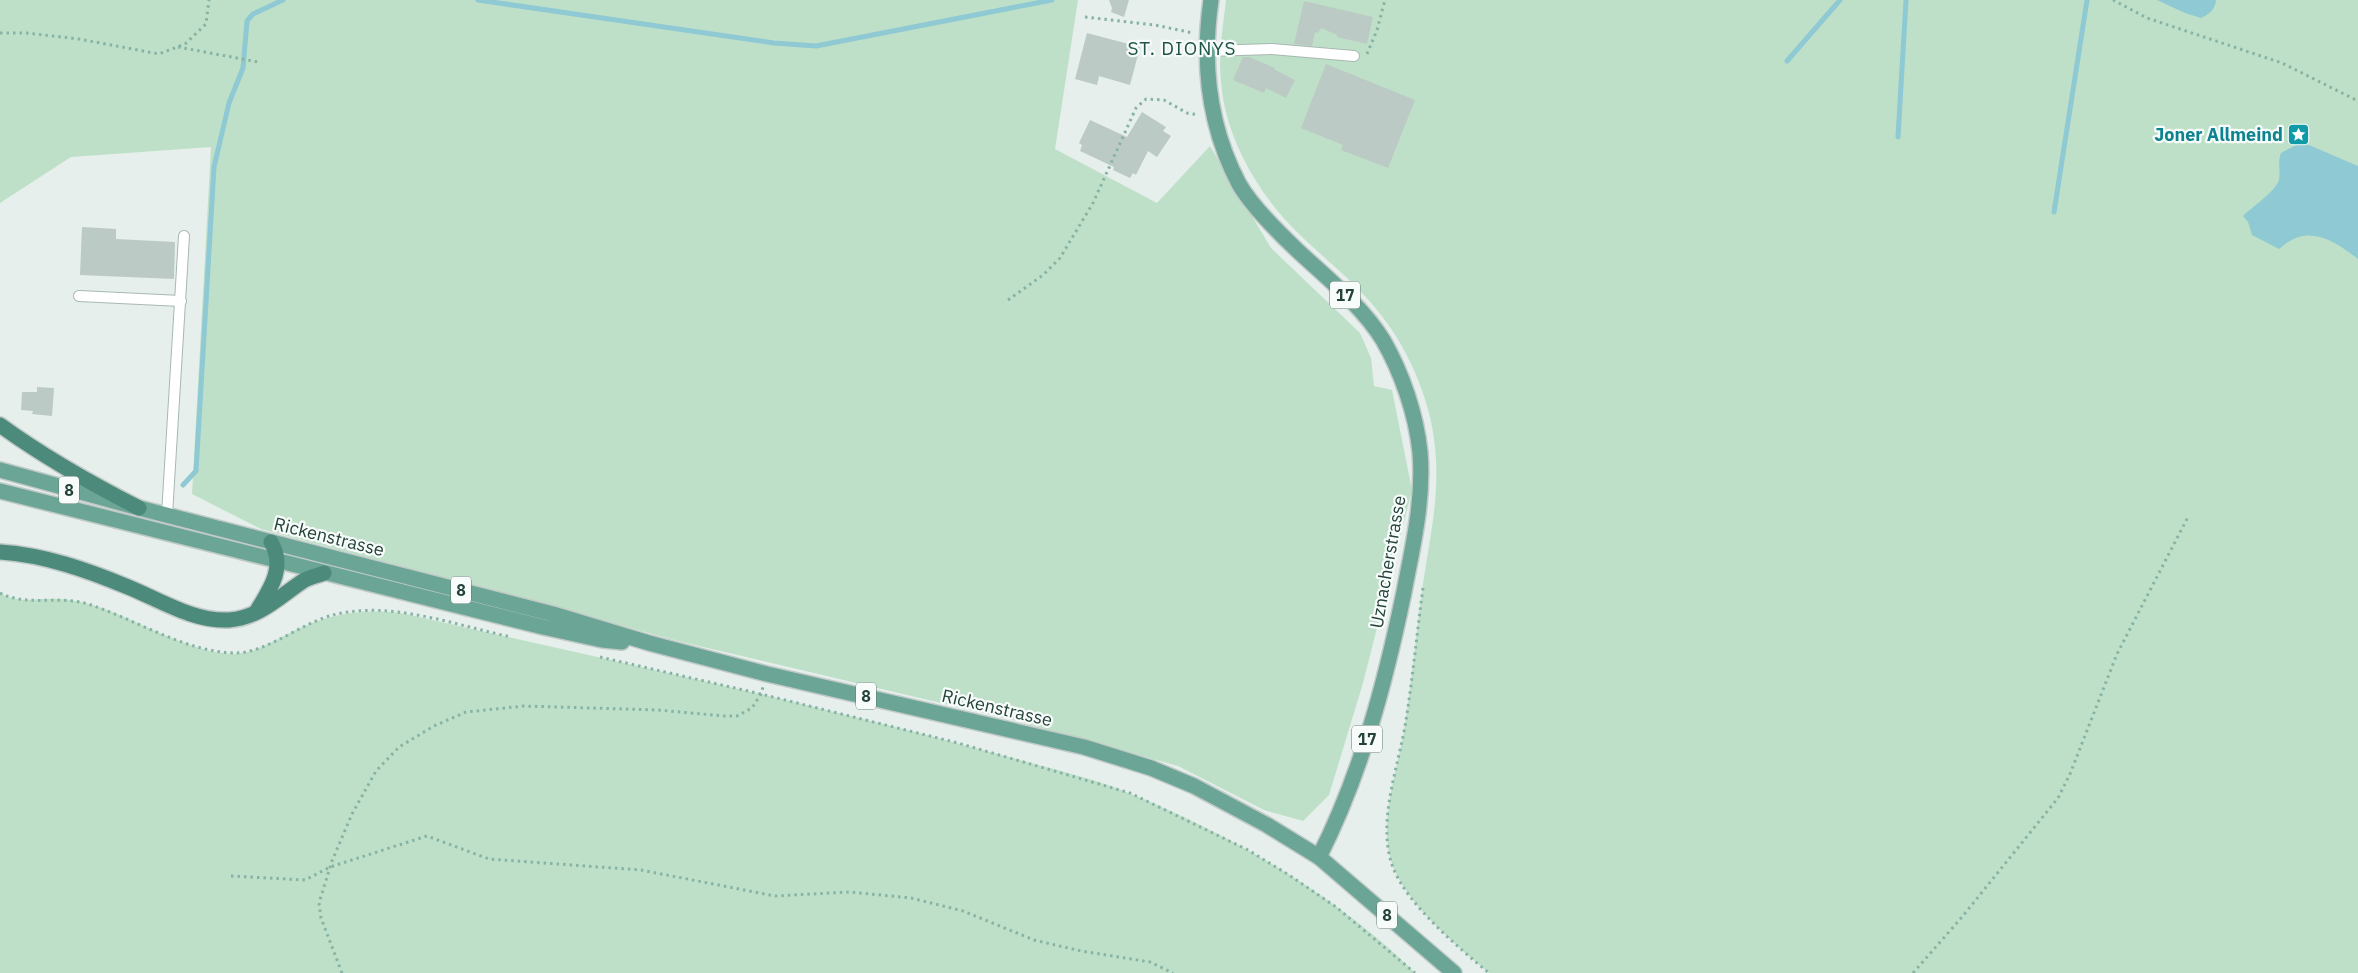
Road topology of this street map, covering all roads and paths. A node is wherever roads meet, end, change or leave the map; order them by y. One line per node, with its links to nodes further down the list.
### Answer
1 (209, 0): 8 (path)
2 (1211, 0): 7 (main road, Uznacherstrasse / 17)
3 (1385, 0): 10 (path)
4 (2113, 0): 12 (path)
5 (1085, 17): 7 (path)
6 (0, 33): 8 (path)
7 (1206, 36): 9 (main road, Uznacherstrasse / 17)
8 (178, 46): 11 (path)
9 (1208, 51): 10 (lane); 13 (main road, Uznacherstrasse / 17)
10 (1354, 56)
11 (257, 61)
12 (2358, 101)
13 (1215, 118): 16 (path); 36 (main road, Uznacherstrasse / 17)
14 (184, 236): 17 (lane)
15 (79, 296): 17 (lane)
16 (1008, 300)
17 (181, 301): 23 (lane)
18 (0, 425): 21 (highway)
19 (0, 470): 21 (main road, Rickenstrasse / 8)
20 (0, 492): 26 (main road, Rickenstrasse / 8)
21 (138, 508): 23 (main road, Rickenstrasse / 8)
22 (2189, 515): 44 (path)
23 (167, 516): 24 (main road, Rickenstrasse / 8)
24 (271, 542): 26 (highway); 32 (main road, Rickenstrasse / 8)
25 (0, 552): 30 (highway)
26 (277, 561): 27 (main road, Rickenstrasse / 8); 30 (highway)
27 (324, 573): 30 (highway); 32 (main road, Rickenstrasse / 8)
28 (1423, 583): 43 (path)
29 (0, 593): 31 (path)
30 (256, 613)
31 (512, 638)
32 (649, 643): 34 (main road, Rickenstrasse / 8)
33 (598, 657): 35 (path)
34 (767, 674): 35 (path); 36 (main road, Rickenstrasse / 8)
35 (761, 694): 37 (path); 41 (path)
36 (1319, 857): 42 (main road, 8)
37 (330, 867): 38 (path); 39 (path); 40 (path)
38 (231, 876)
39 (342, 973)
40 (1174, 973)
41 (1415, 973)
42 (1454, 973)
43 (1489, 973)
44 (1913, 973)

